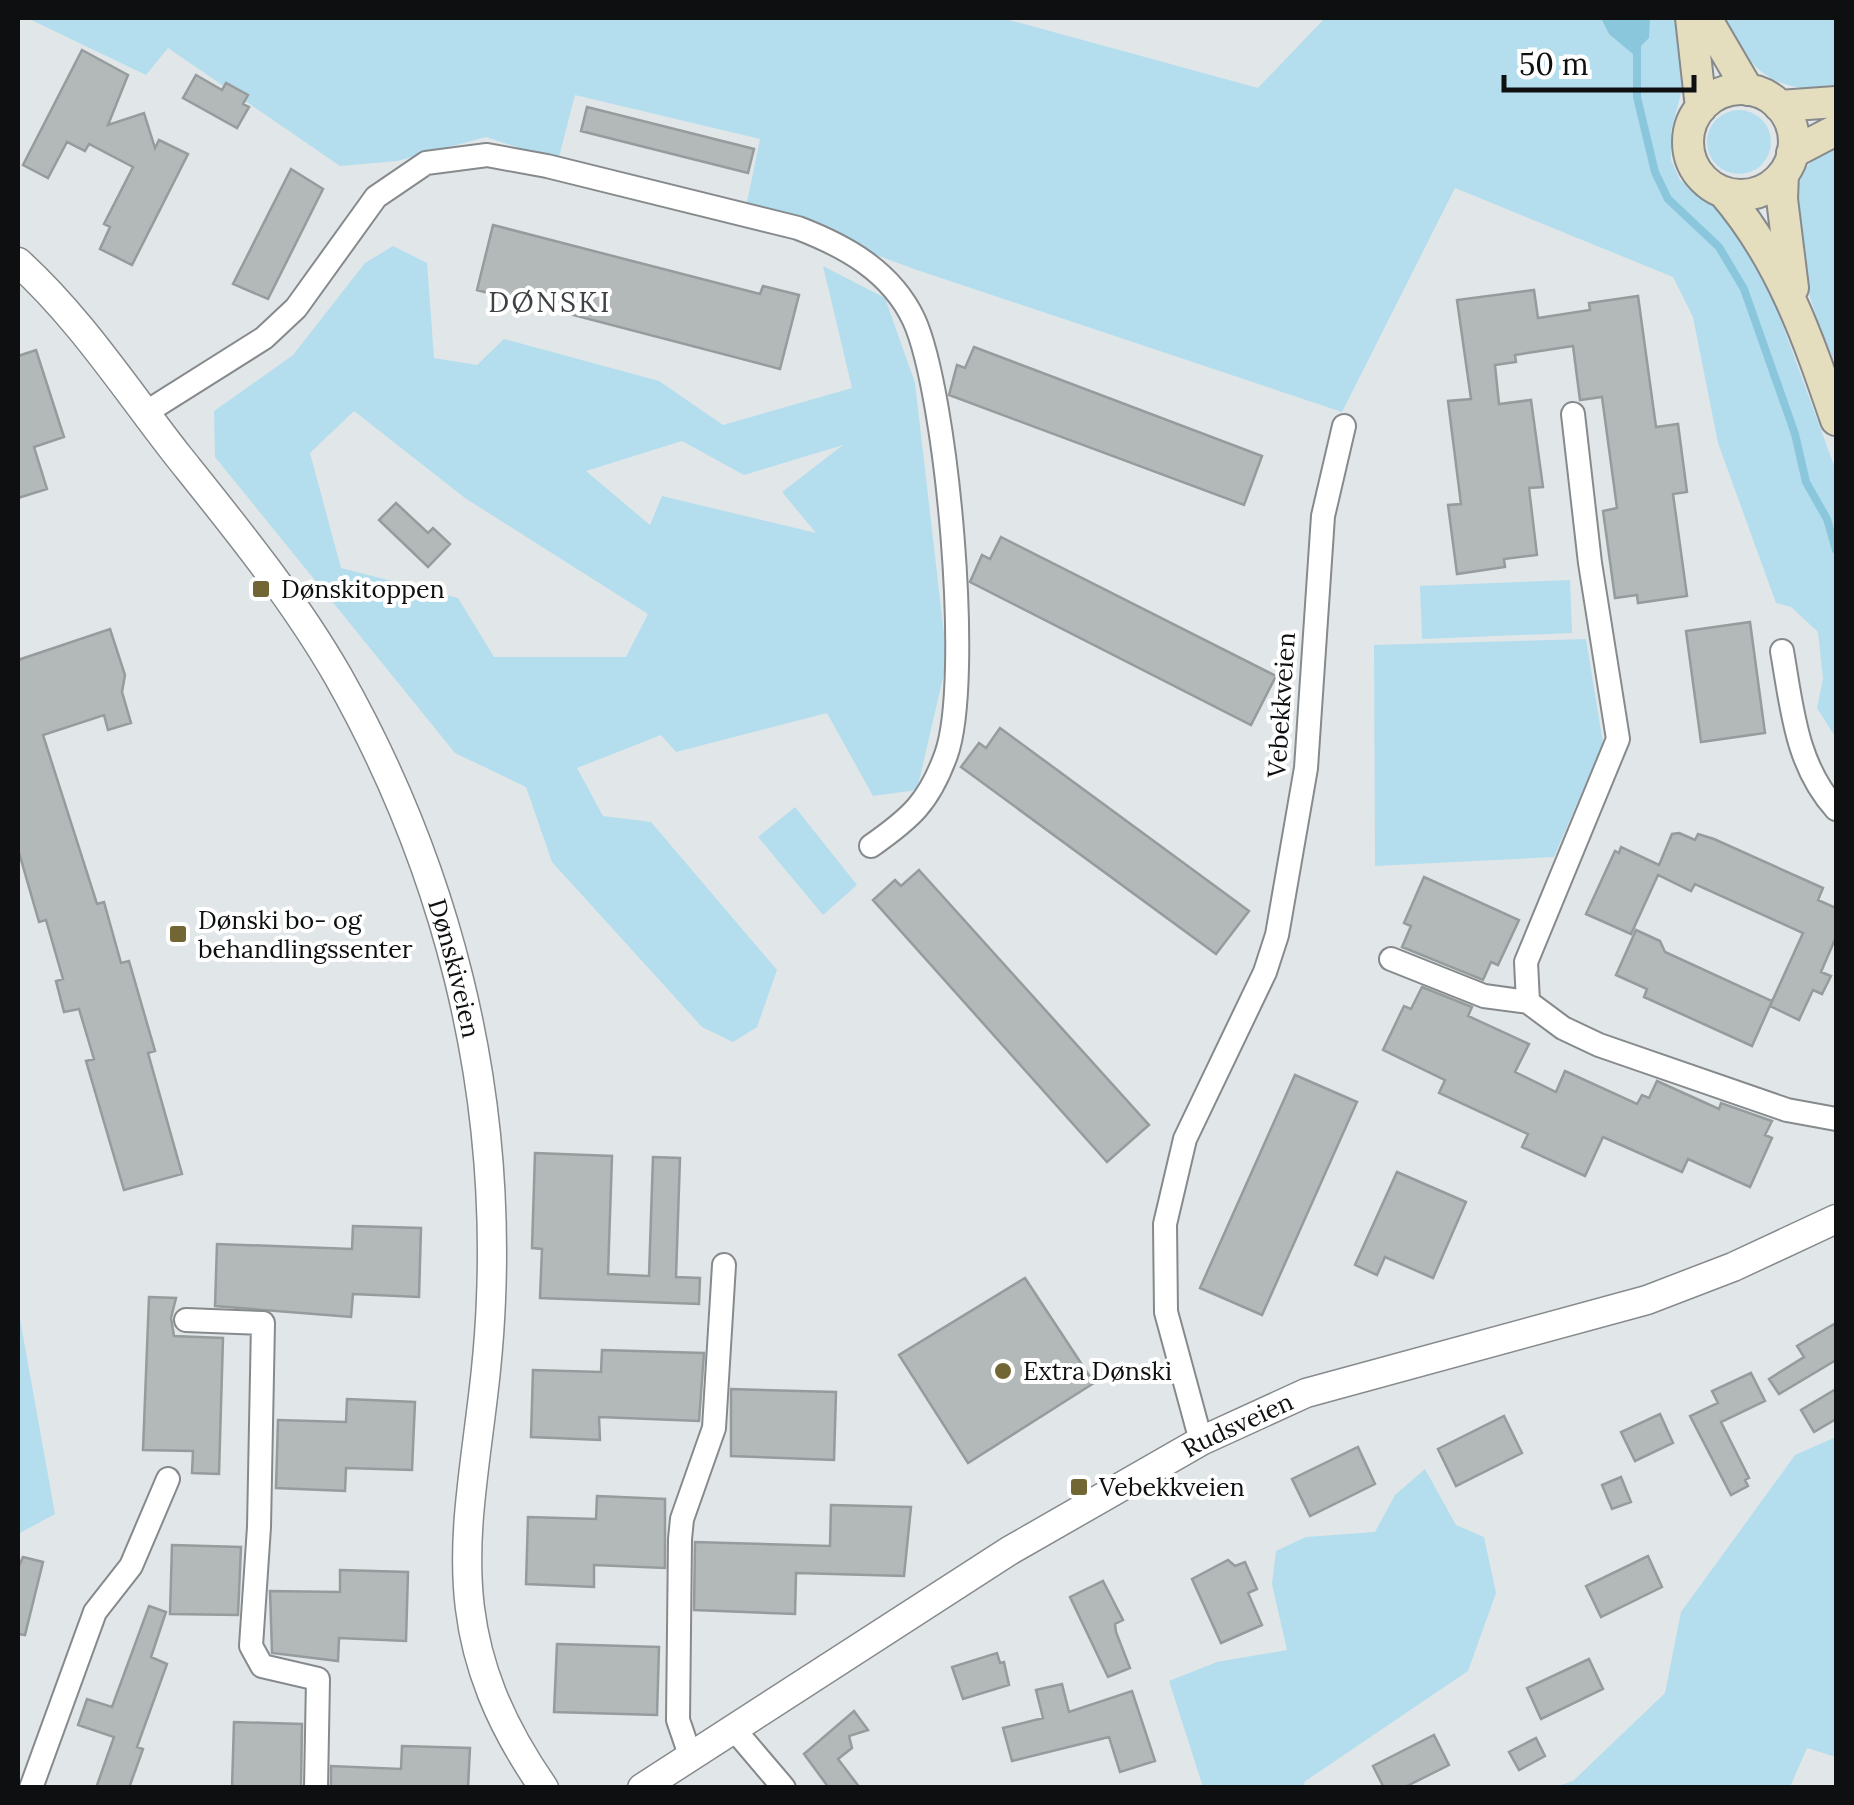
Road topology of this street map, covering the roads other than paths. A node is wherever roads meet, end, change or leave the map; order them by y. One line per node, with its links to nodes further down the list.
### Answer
1 (1691, 18): 6 (main road)
2 (1706, 18): 3 (main road)
3 (1748, 90): 5 (main road); 6 (main road)
4 (1836, 102): 5 (main road)
5 (1779, 106): 8 (main road)
6 (1701, 108): 9 (main road)
7 (1836, 130): 8 (main road)
8 (1788, 164): 9 (main road); 11 (main road)
9 (1723, 192): 11 (main road)
10 (18, 262): 12 (street, Dønskiveien)
11 (1794, 300): 14 (main road)
12 (145, 412): 18 (street); 31 (street, Dønskiveien)
13 (1573, 414): 20 (street)
14 (1836, 420)
15 (1344, 426): 25 (street, Vebekkveien)
16 (1782, 651): 17 (street)
17 (1836, 809)
18 (871, 846)
19 (1391, 959): 20 (street)
20 (1528, 1002): 21 (street)
21 (1836, 1120)
22 (1836, 1219): 25 (street, Rudsveien)
23 (724, 1265): 28 (street)
24 (186, 1320): 30 (street)
25 (1200, 1441): 27 (street, Rudsveien)
26 (168, 1479): 29 (street)
27 (733, 1728): 28 (street, Rudsveien); 33 (street)
28 (690, 1755): 32 (street, Rudsveien)
29 (31, 1788)
30 (316, 1788)
31 (544, 1788)
32 (642, 1788)
33 (784, 1788)

